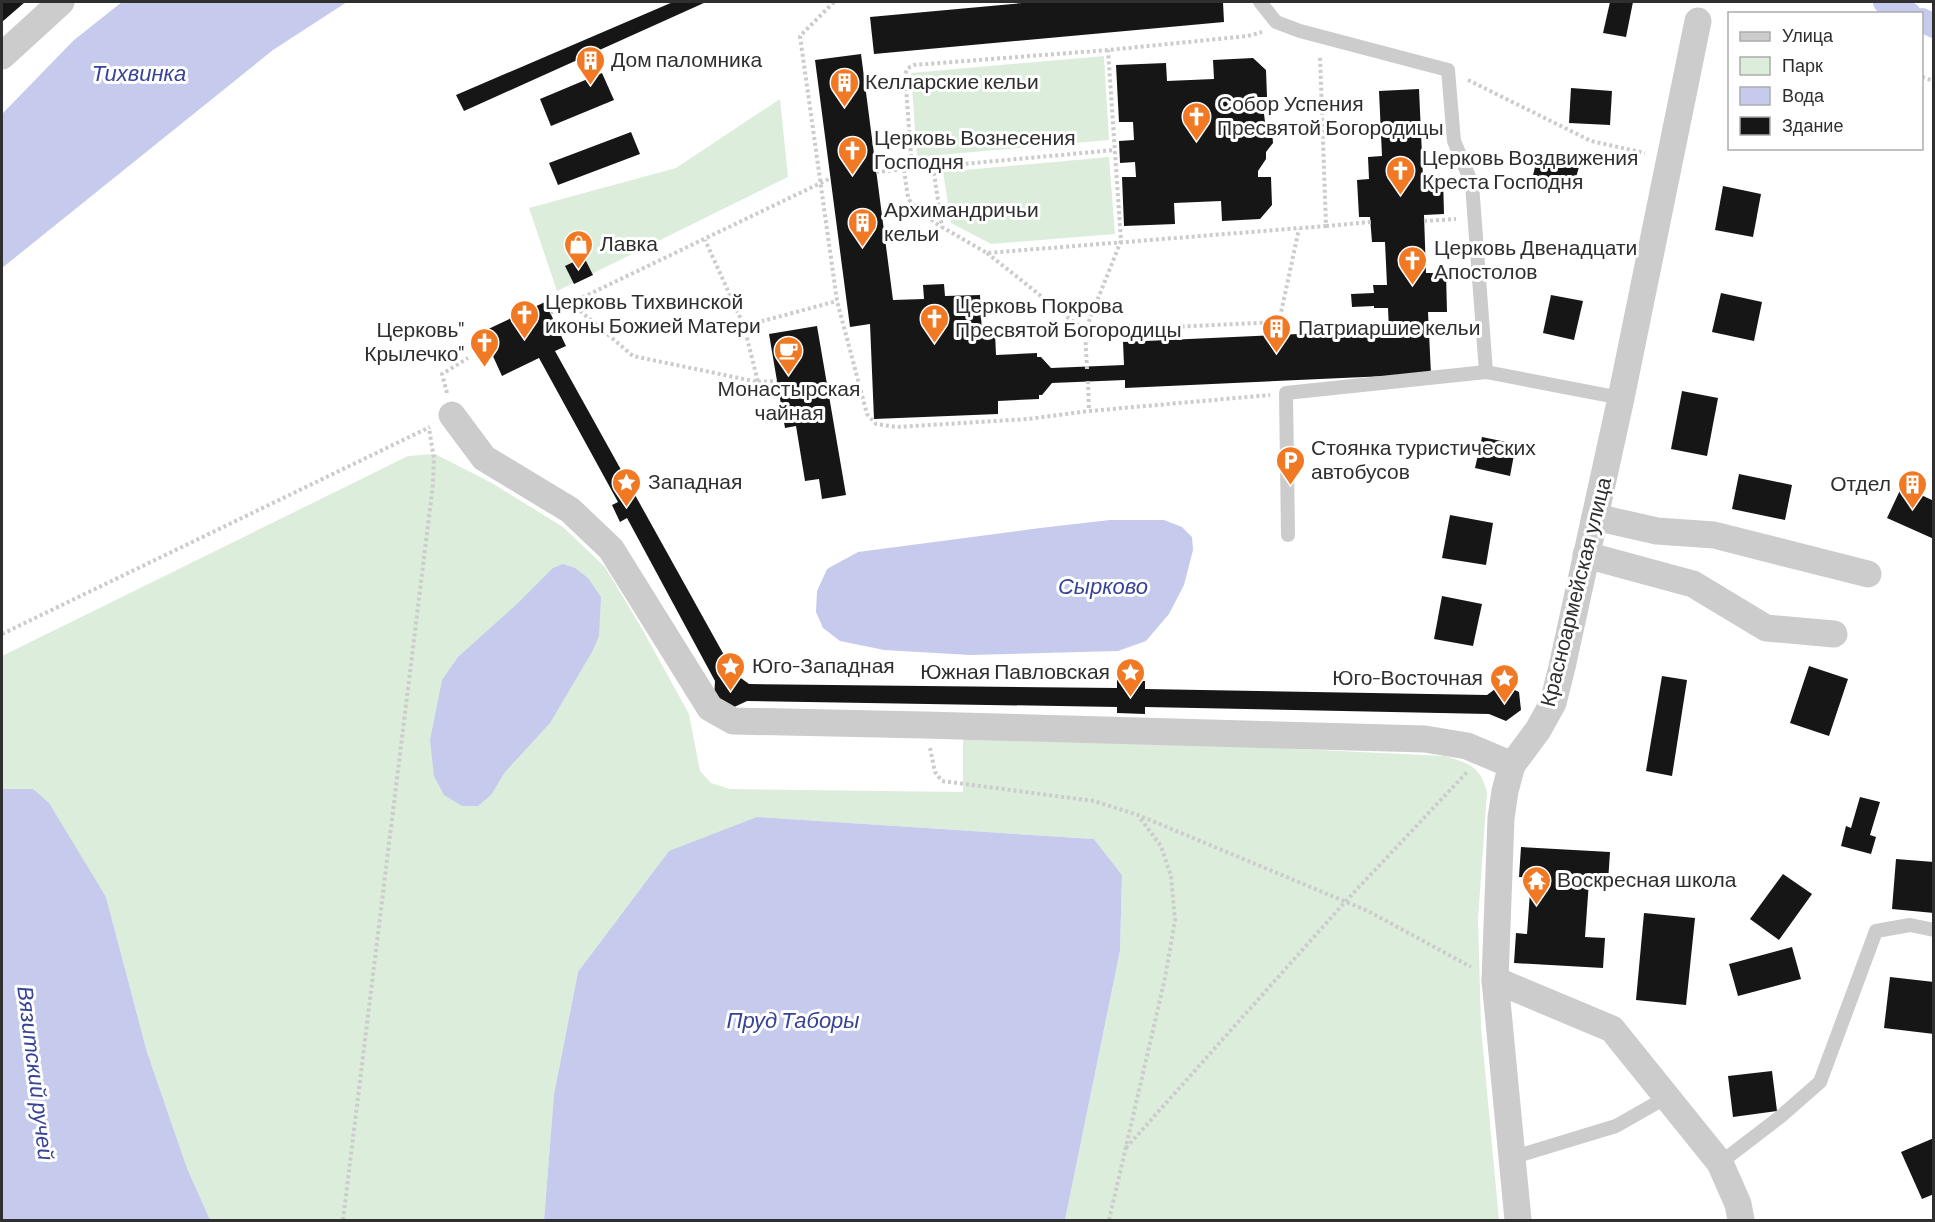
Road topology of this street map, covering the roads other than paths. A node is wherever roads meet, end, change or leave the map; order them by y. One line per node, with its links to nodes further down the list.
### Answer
1 (61, 2): 4 (street)
2 (1260, 2): 5 (lane)
3 (1698, 21): 6 (street, Красноармейская улица)
4 (2, 56)
5 (1486, 372): 6 (lane); 9 (lane)
6 (1621, 398): 8 (street, Красноармейская улица)
7 (452, 415): 13 (street)
8 (1595, 517): 10 (street, Красноармейская улица); 11 (street)
9 (1288, 535)
10 (1587, 555): 12 (street); 13 (street, Красноармейская улица)
11 (1868, 574)
12 (1834, 634)
13 (1512, 765): 15 (street, Красноармейская улица)
14 (1934, 930): 18 (lane)
15 (1495, 980): 16 (street); 17 (street, Красноармейская улица)
16 (1667, 1097): 17 (lane); 18 (street)
17 (1511, 1158): 19 (street, Красноармейская улица)
18 (1720, 1163): 20 (street)
19 (1518, 1221)
20 (1741, 1221)

